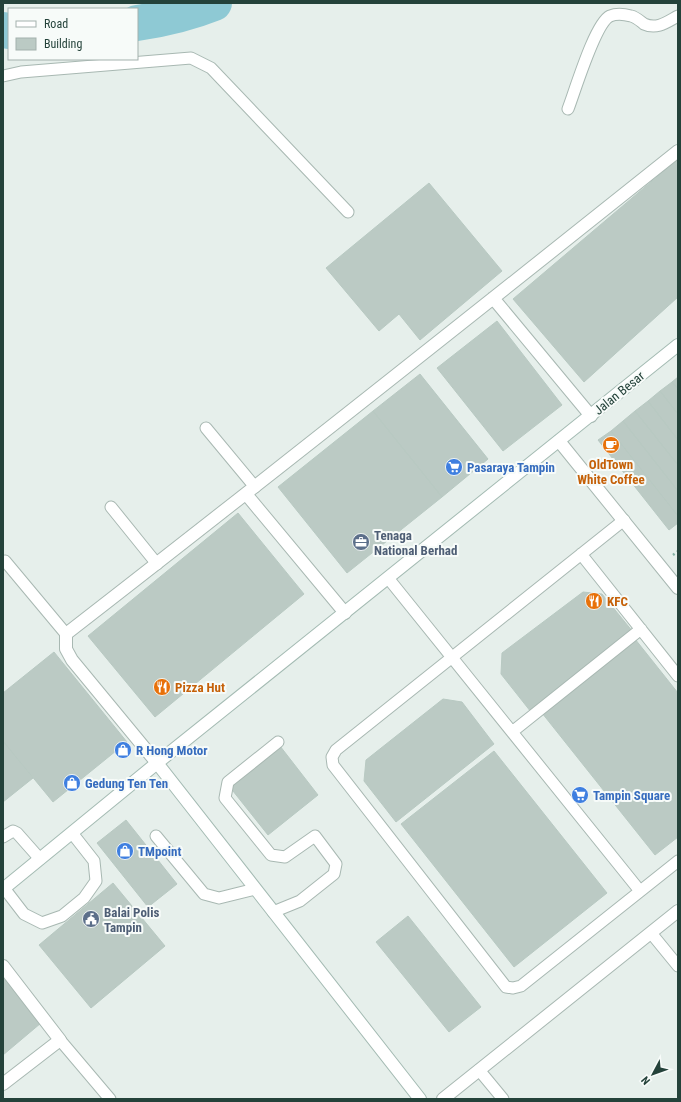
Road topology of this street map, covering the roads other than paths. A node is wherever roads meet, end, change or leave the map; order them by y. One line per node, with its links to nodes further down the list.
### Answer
1 (678, 16): 3 (lane)
2 (3, 76): 5 (lane)
3 (568, 109)
4 (678, 151): 6 (street)
5 (348, 212)
6 (493, 298): 8 (street); 11 (street)
7 (678, 345): 8 (street, Jalan Besar)
8 (590, 416): 10 (street, Jalan Besar)
9 (206, 428): 11 (lane)
10 (559, 441): 13 (street); 17 (street, Jalan Besar)
11 (251, 491): 16 (street); 19 (street)
12 (111, 507): 16 (lane)
13 (624, 520): 14 (lane); 18 (street)
14 (582, 554): 20 (lane); 22 (lane)
15 (5, 561): 21 (lane)
16 (157, 564): 21 (street)
17 (388, 578): 19 (street, Jalan Besar); 22 (lane)
18 (678, 588)
19 (345, 613): 26 (street, Jalan Besar)
20 (641, 629): 23 (lane); 24 (lane)
21 (66, 634): 26 (street)
22 (451, 657): 24 (lane); 34 (lane)
23 (678, 676)
24 (512, 732): 34 (lane)
25 (278, 742): 36 (lane)
26 (157, 763): 27 (street, Jalan Besar); 33 (street)
27 (72, 833): 30 (street, Jalan Besar); 32 (lane)
28 (156, 836): 33 (lane)
29 (3, 837): 30 (lane)
30 (40, 859): 32 (street, Jalan Besar)
31 (678, 861): 34 (lane)
32 (4, 889)
33 (255, 889): 36 (street)
34 (640, 891)
35 (678, 911): 37 (street)
36 (273, 912): 44 (street)
37 (651, 932): 39 (lane); 41 (street)
38 (3, 966): 40 (street)
39 (678, 966)
40 (60, 1040): 42 (street); 43 (lane)
41 (479, 1070): 45 (street); 46 (lane)
42 (3, 1084)
43 (110, 1099)
44 (420, 1099)
45 (443, 1099)
46 (503, 1099)

